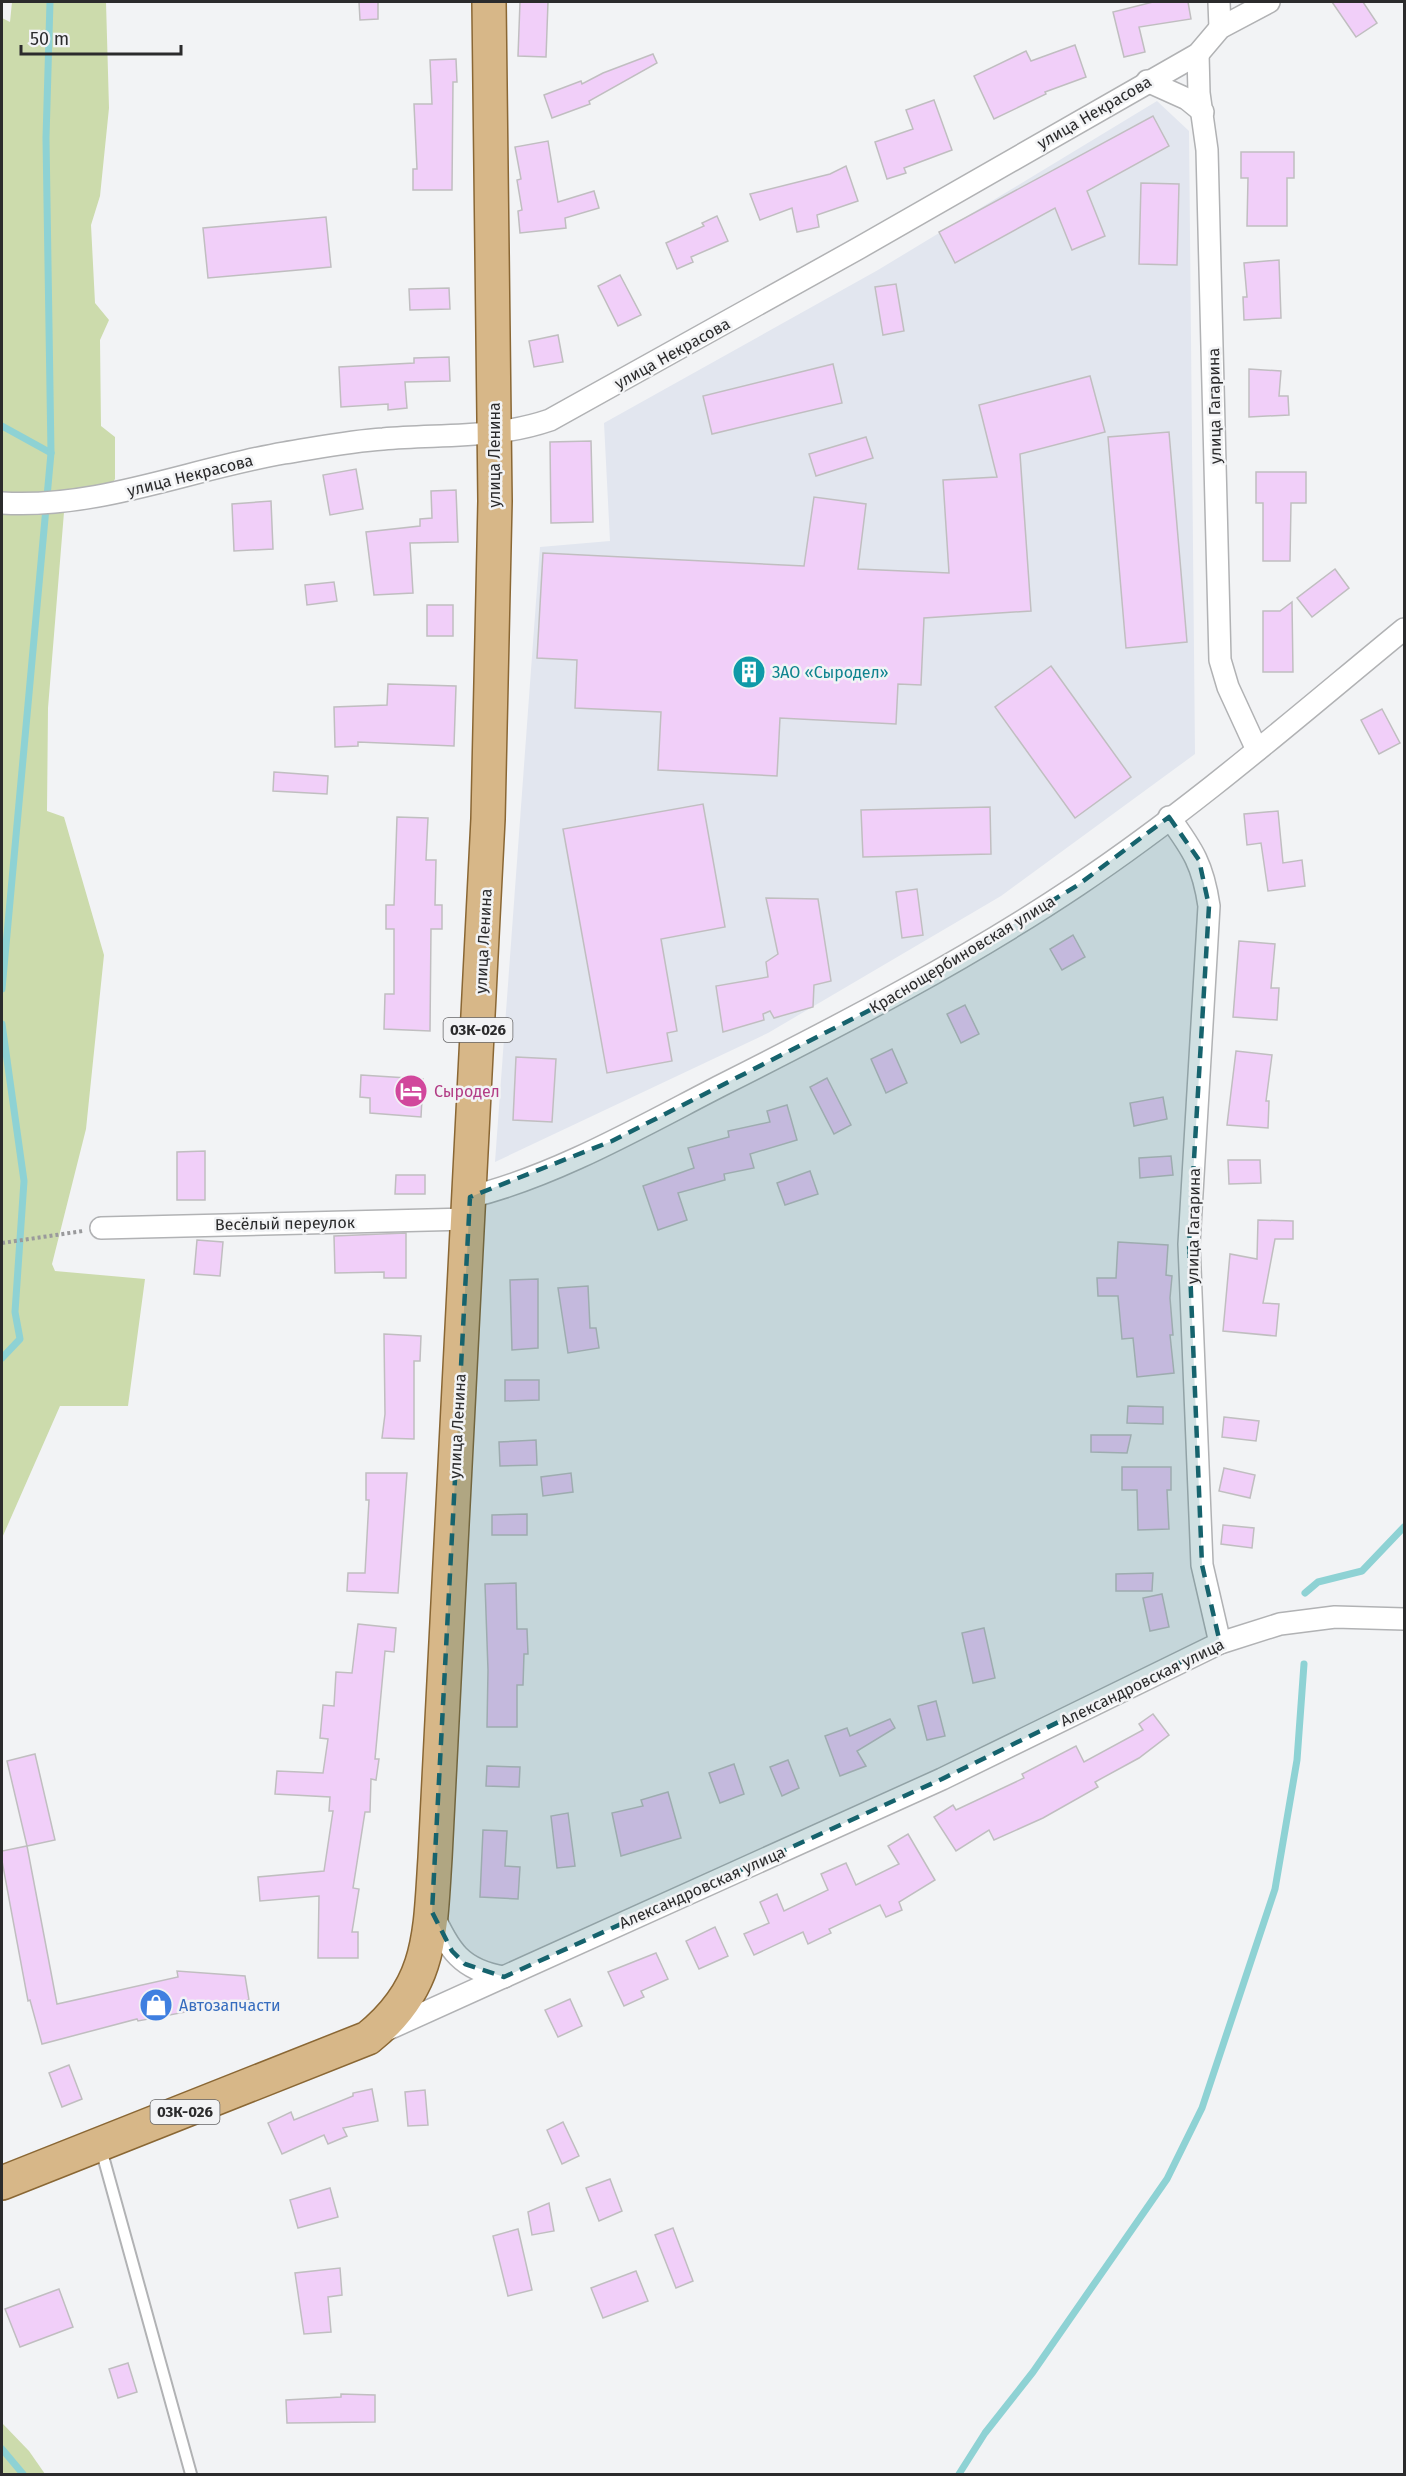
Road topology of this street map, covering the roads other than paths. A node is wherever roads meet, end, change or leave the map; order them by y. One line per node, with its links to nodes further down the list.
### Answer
1 (489, 2): 8 (main road, улица Ленина / 03К-026)
2 (1219, 2): 4 (street)
3 (1269, 2): 4 (street, улица Некрасова)
4 (1220, 28): 5 (street, улица Некрасова)
5 (1198, 54): 6 (street, улица Некрасова); 7 (street, улица Гагарина)
6 (1147, 81): 7 (street); 8 (street, улица Некрасова)
7 (1203, 112): 11 (street, улица Гагарина)
8 (494, 434): 9 (street, улица Некрасова); 13 (main road, улица Ленина / 03К-026)
9 (6, 503)
10 (1404, 629): 11 (street, Краснощербиновская улица)
11 (1257, 750): 12 (street, Краснощербиновская улица)
12 (1169, 817): 13 (street, Краснощербиновская улица); 16 (street, улица Гагарина)
13 (469, 1208): 14 (street, Весёлый переулок); 17 (main road, улица Ленина / 03К-026)
14 (101, 1228)
15 (1404, 1619): 16 (street, Александровская улица)
16 (1220, 1643): 18 (street, Александровская улица)
17 (432, 1912): 18 (street); 19 (main road, улица Ленина / 03К-026)
18 (504, 1977): 19 (street, Александровская улица)
19 (368, 2038): 20 (main road, Александровская улица / 03К-026)
20 (100, 2146): 21 (main road, Александровская улица / 03К-026); 22 (lane)
21 (2, 2183)
22 (191, 2475)

